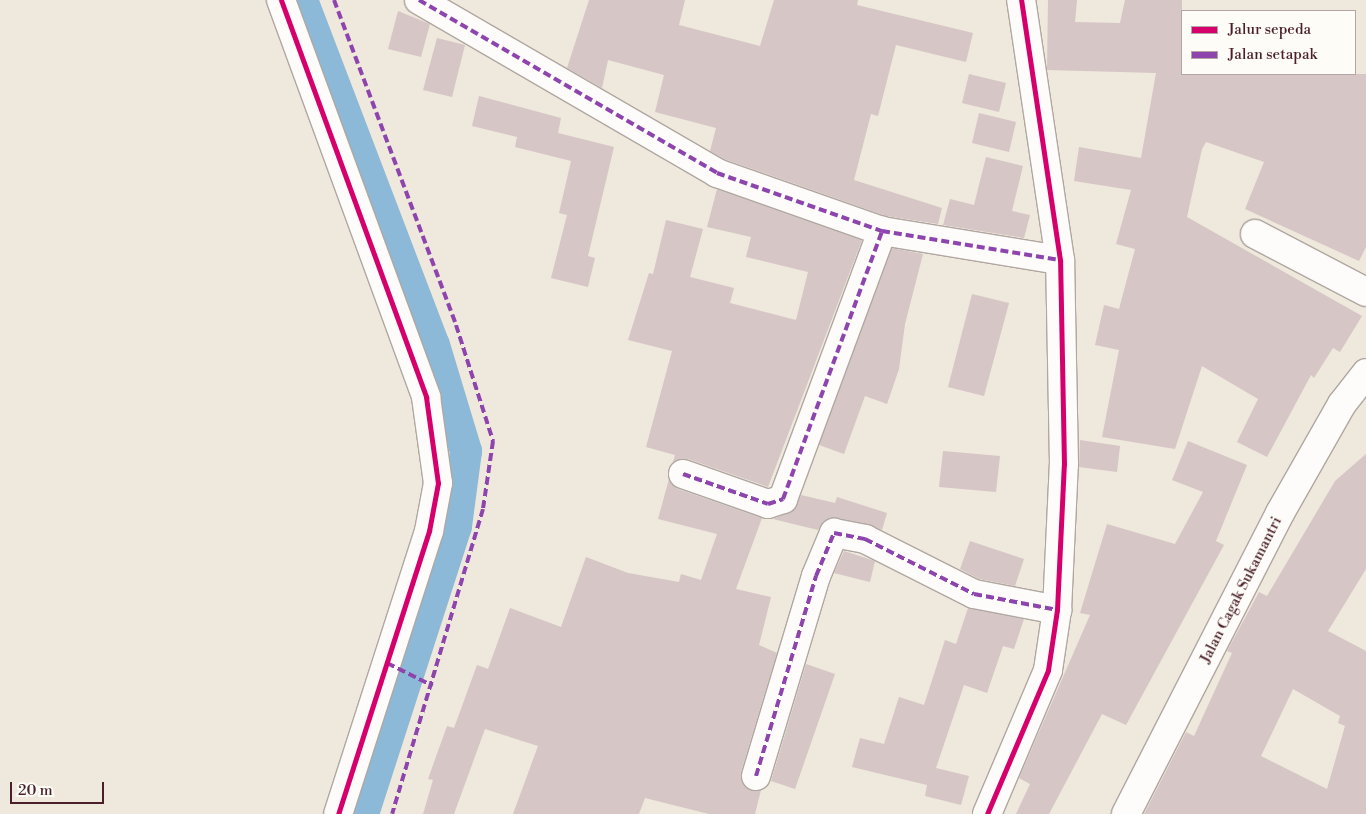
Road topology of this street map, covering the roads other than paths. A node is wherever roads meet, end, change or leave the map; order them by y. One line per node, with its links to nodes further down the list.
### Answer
1 (419, 0): 4 (street)
2 (1021, 0): 6 (street)
3 (282, 1): 12 (street)
4 (882, 231): 6 (street); 9 (street)
5 (1255, 234): 7 (street)
6 (1060, 260): 10 (street)
7 (1366, 292)
8 (1366, 373): 14 (street, Jalan Cagak Sukamantri)
9 (683, 474)
10 (1057, 610): 11 (street); 13 (street)
11 (756, 776)
12 (338, 814)
13 (987, 814)
14 (1126, 814)

